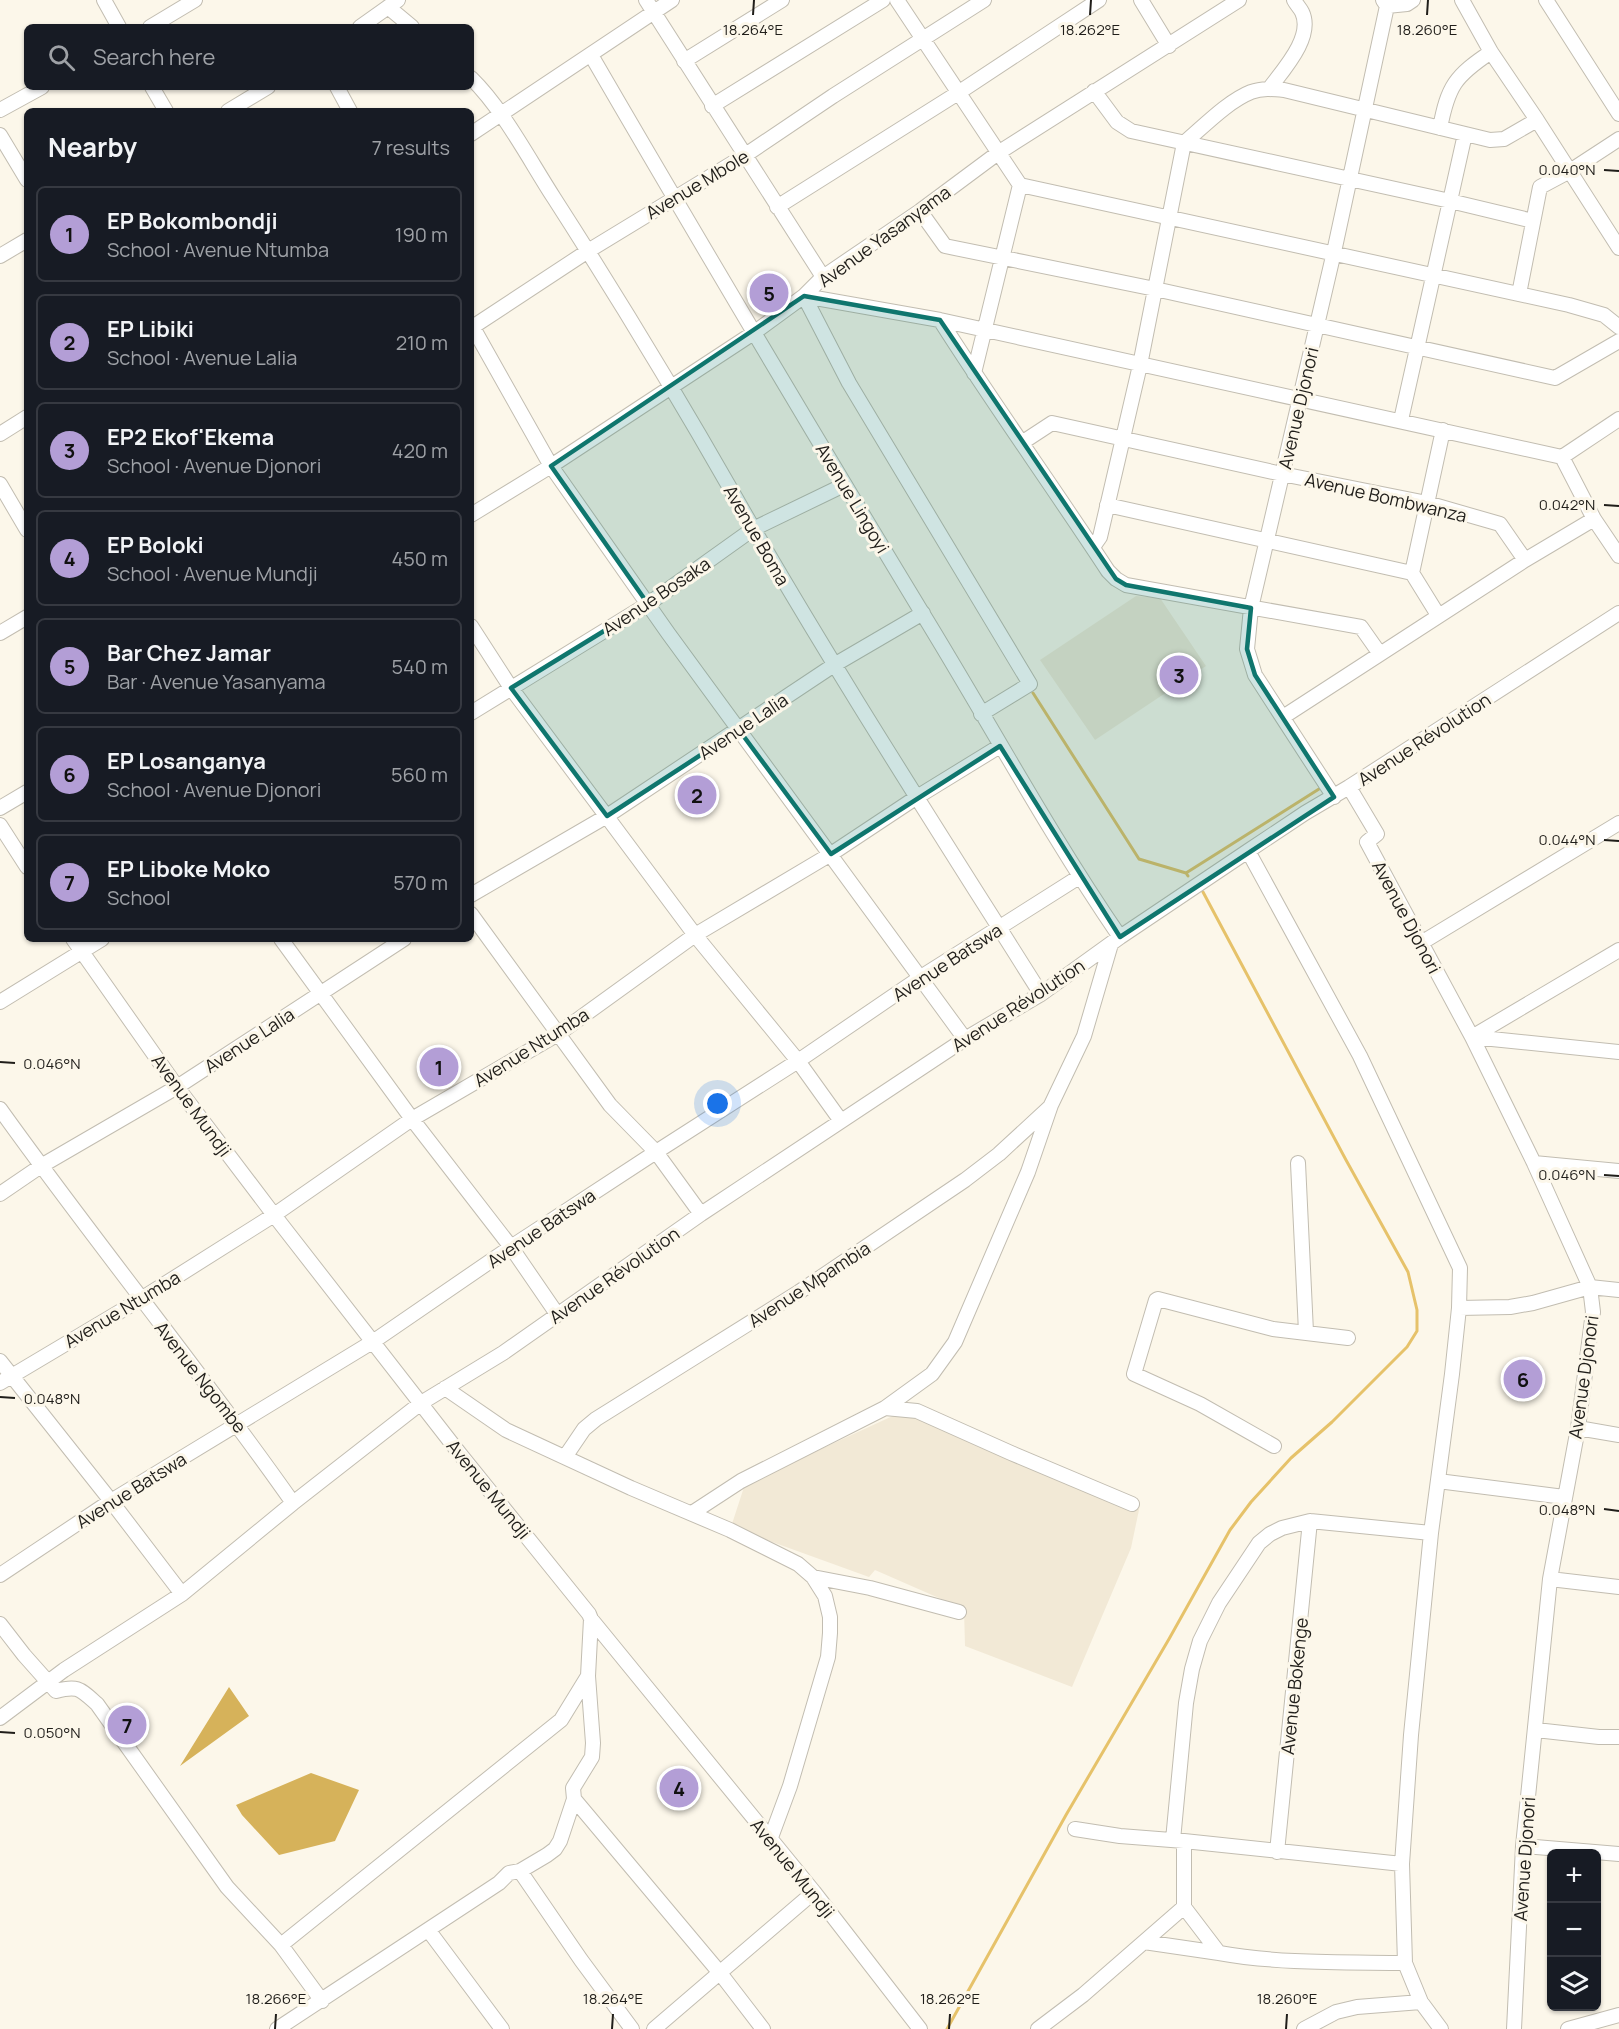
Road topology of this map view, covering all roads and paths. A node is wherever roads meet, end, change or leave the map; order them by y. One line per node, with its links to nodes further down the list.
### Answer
1 (104, 0): 19 (street)
2 (195, 0): 20 (street)
3 (646, 0): 18 (street)
4 (672, 0): 18 (street)
5 (782, 0): 27 (street)
6 (883, 0): 36 (street)
7 (897, 0): 23 (street)
8 (984, 0): 23 (street, Avenue Mbole)
9 (1099, 0): 35 (street)
10 (1141, 0): 24 (street)
11 (1239, 0): 24 (street, Avenue Yasanyama)
12 (1294, 0): 29 (street)
13 (1413, 0): 17 (street)
14 (1462, 0): 25 (street)
15 (1546, 0): 43 (street)
16 (393, 3): 21 (street); 22 (street)
17 (1385, 3): 40 (street, Avenue Djonori)
18 (653, 13): 26 (street); 27 (street)
19 (117, 24)
20 (155, 24)
21 (364, 24)
22 (410, 24)
23 (922, 41): 35 (street); 52 (street, Avenue Mbole)
24 (1169, 46): 34 (street, Avenue Yasanyama)
25 (1491, 52): 44 (street); 45 (street)
26 (591, 55): 42 (street); 57 (street, Avenue Lingoyi)
27 (684, 61): 36 (street)
28 (474, 82): 42 (street, Avenue Boma)
29 (1269, 89): 40 (street); 50 (street)
30 (37, 90): 41 (street)
31 (154, 90): 37 (street)
32 (263, 90): 38 (street)
33 (339, 90): 39 (street)
34 (1094, 91): 50 (street); 51 (street, Avenue Yasanyama)
35 (957, 93): 51 (street); 59 (street)
36 (712, 106): 52 (street)
37 (164, 108)
38 (233, 108)
39 (348, 108)
40 (1365, 109): 45 (street); 55 (street, Avenue Djonori)
41 (0, 110)
42 (500, 114): 46 (street); 65 (street, Avenue Boma)
43 (1619, 114)
44 (1537, 120): 47 (street); 53 (street)
45 (1440, 128): 47 (street)
46 (474, 132)
47 (1465, 134): 58 (street)
48 (0, 135): 54 (street)
49 (1619, 139): 53 (street)
50 (1184, 143): 55 (street); 61 (street)
51 (998, 153): 56 (street); 60 (street, Avenue Yasanyama)
52 (744, 156): 57 (street, Avenue Mbole); 59 (street)
53 (1569, 171): 62 (street); 64 (street)
54 (24, 175)
55 (1350, 179): 58 (street); 66 (street, Avenue Djonori)
56 (1020, 185): 61 (street); 68 (street)
57 (674, 198): 65 (street, Avenue Mbole); 80 (street, Avenue Lingoyi)
58 (1450, 201): 62 (street); 69 (street)
59 (777, 207): 70 (street)
60 (920, 211): 68 (street); 70 (street, Avenue Yasanyama)
61 (1170, 217): 66 (street); 71 (street)
62 (1533, 221): 72 (street)
63 (24, 242): 67 (street)
64 (1619, 248)
65 (588, 251): 75 (street, Avenue Mbole); 85 (street, Avenue Boma)
66 (1334, 252): 69 (street); 76 (street, Avenue Djonori)
67 (0, 256)
68 (1004, 257): 71 (street); 79 (street)
69 (1432, 275): 72 (street); 82 (street)
70 (823, 277): 73 (street, Avenue Yasanyama)
71 (1155, 289): 76 (street); 83 (street)
72 (1519, 294): 77 (street)
73 (804, 296): 74 (street); 80 (street, Avenue Yasanyama); 122 (street)
74 (940, 320): 79 (street); 84 (street)
75 (474, 325)
76 (1316, 326): 82 (street); 86 (street, Avenue Djonori)
77 (1619, 327)
78 (474, 330): 95 (street)
79 (985, 331): 83 (street); 84 (street)
80 (755, 332): 85 (street, Avenue Yasanyama); 98 (street, Avenue Lingoyi)
81 (1619, 341): 82 (street)
82 (1416, 348): 89 (street)
83 (1140, 364): 86 (street); 92 (street)
84 (974, 373): 93 (street)
85 (671, 385): 95 (street, Avenue Yasanyama); 104 (street, Avenue Boma)
86 (1300, 401): 89 (street); 96 (street, Avenue Djonori)
87 (24, 419): 91 (street)
88 (1619, 419): 94 (street)
89 (1401, 420): 90 (street)
90 (1443, 430): 94 (street); 99 (street)
91 (0, 434)
92 (1123, 438): 93 (street, Avenue Bombwanza); 96 (street, Avenue Bombwanza); 100 (street)
93 (1023, 442): 106 (street)
94 (1562, 457): 102 (street)
95 (551, 466): 101 (street, Avenue Yasanyama); 110 (street)
96 (1282, 474): 99 (street, Avenue Bombwanza); 105 (street, Avenue Djonori)
97 (0, 484): 103 (street)
98 (844, 485): 104 (street, Avenue Bosaka); 112 (street, Avenue Lingoyi)
99 (1427, 502): 108 (street, Avenue Bombwanza); 109 (street)
100 (1107, 506): 105 (street); 106 (street)
101 (474, 513)
102 (1594, 519): 107 (street); 108 (street)
103 (24, 525)
104 (753, 529): 110 (street, Avenue Bosaka); 119 (street, Avenue Boma)
105 (1268, 540): 109 (street); 111 (street, Avenue Djonori)
106 (1093, 547): 111 (street)
107 (1619, 556)
108 (1525, 560): 114 (street)
109 (1412, 573): 114 (street)
110 (648, 604): 120 (street, Avenue Bosaka); 124 (street)
111 (1251, 608): 118 (street); 123 (street, Avenue Djonori)
112 (923, 613): 119 (street, Avenue Lalia); 122 (street, Avenue Lingoyi)
113 (1619, 614): 126 (street, Avenue Révolution)
114 (1438, 615): 118 (street)
115 (24, 619): 117 (street)
116 (474, 631): 120 (street)
117 (0, 633)
118 (1380, 654): 123 (street)
119 (834, 665): 124 (street, Avenue Lalia); 129 (street, Avenue Boma)
120 (511, 688): 121 (street, Avenue Bosaka); 131 (street)
121 (474, 710)
122 (981, 714): 125 (street, Avenue Lingoyi)
123 (1282, 717): 128 (street, Avenue Djonori)
124 (739, 729): 131 (street, Avenue Lalia); 135 (street)
125 (1000, 746): 129 (street, Avenue Ntumba); 137 (street, Avenue Lingoyi)
126 (1349, 787): 128 (street, Avenue Révolution); 147 (street, Avenue Djonori)
127 (24, 794): 130 (street)
128 (1334, 796): 134 (street, Avenue Révolution)
129 (917, 797): 135 (street, Avenue Ntumba); 140 (street, Avenue Boma)
130 (0, 808)
131 (607, 816): 138 (street, Avenue Lalia); 141 (street)
132 (1619, 823): 147 (street)
133 (0, 825): 136 (street)
134 (1248, 851): 142 (street, Avenue Révolution); 176 (street)
135 (831, 854): 141 (street, Avenue Ntumba); 150 (street)
136 (24, 862)
137 (1079, 877): 140 (street, Avenue Batswa); 142 (street, Avenue Lingoyi)
138 (474, 894)
139 (474, 918): 154 (street)
140 (999, 928): 150 (street, Avenue Batswa); 152 (street, Avenue Boma)
141 (695, 935): 154 (street, Avenue Ntumba); 158 (street)
142 (1115, 941): 152 (street, Avenue Révolution); 160 (street)
143 (75, 942): 149 (street, Avenue Mundji)
144 (97, 942): 149 (street)
145 (283, 942): 151 (street)
146 (399, 942): 151 (street, Avenue Lalia)
147 (1421, 943): 155 (street, Avenue Djonori)
148 (1619, 950): 155 (street)
149 (81, 952): 153 (street); 159 (street, Avenue Mundji)
150 (921, 977): 156 (street); 158 (street, Avenue Batswa)
151 (321, 993): 159 (street, Avenue Lalia); 162 (street)
152 (1041, 994): 156 (street, Avenue Révolution)
153 (0, 1002)
154 (558, 1034): 162 (street, Avenue Ntumba); 164 (street)
155 (1472, 1037): 157 (street); 166 (street, Avenue Djonori)
156 (965, 1039): 163 (street, Avenue Révolution)
157 (1619, 1052)
158 (798, 1061): 163 (street); 164 (street, Avenue Batswa)
159 (177, 1086): 167 (street, Avenue Lalia); 171 (street, Avenue Mundji)
160 (1051, 1106): 185 (street); 190 (street, Avenue Mpambia)
161 (0, 1109): 167 (street, Avenue Ngombe)
162 (412, 1119): 171 (street, Avenue Ntumba); 172 (street)
163 (842, 1121): 170 (street, Avenue Révolution)
164 (656, 1152): 170 (street); 172 (street, Avenue Batswa)
165 (1298, 1162): 178 (street)
166 (1534, 1163): 168 (street); 173 (street, Avenue Djonori)
167 (41, 1166): 169 (street, Avenue Lalia); 175 (street, Avenue Ngombe)
168 (1619, 1171)
169 (0, 1194)
170 (701, 1214): 177 (street, Avenue Révolution)
171 (274, 1215): 175 (street, Avenue Ntumba); 180 (street, Avenue Mundji)
172 (511, 1247): 177 (street); 180 (street, Avenue Batswa)
173 (1590, 1287): 174 (street); 176 (street); 187 (street, Avenue Djonori)
174 (1619, 1290)
175 (141, 1299): 182 (street, Avenue Ntumba); 186 (street, Avenue Ngombe)
176 (1459, 1308): 191 (street)
177 (557, 1314): 183 (street, Avenue Révolution)
178 (1306, 1332): 179 (street); 189 (street)
179 (1348, 1338)
180 (374, 1341): 184 (street, Avenue Mundji); 186 (street, Avenue Batswa)
181 (0, 1361): 182 (street)
182 (6, 1380): 193 (street)
183 (445, 1388): 184 (street, Avenue Révolution); 190 (street)
184 (421, 1403): 194 (street, Avenue Révolution); 205 (street, Avenue Mundji)
185 (885, 1408): 195 (street); 196 (street)
186 (237, 1423): 193 (street, Avenue Batswa); 194 (street, Avenue Ngombe)
187 (1578, 1428): 188 (street); 192 (street, Avenue Djonori)
188 (1619, 1435)
189 (1274, 1446)
190 (565, 1457): 196 (street)
191 (1438, 1481): 192 (street); 198 (street)
192 (1564, 1497): 201 (street, Avenue Djonori)
193 (111, 1501): 199 (street, Avenue Batswa); 203 (street)
194 (292, 1503): 203 (street, Avenue Révolution)
195 (1132, 1504)
196 (692, 1513): 200 (street)
197 (1310, 1521): 198 (street); 215 (street); 217 (street, Avenue Bokenge)
198 (1431, 1533): 219 (street)
199 (0, 1575)
200 (813, 1577): 204 (street); 214 (street)
201 (1550, 1579): 202 (street); 210 (street, Avenue Djonori)
202 (1619, 1587)
203 (182, 1594): 208 (street, Avenue Révolution)
204 (959, 1612)
205 (591, 1619): 207 (street); 214 (street, Avenue Mundji)
206 (0, 1624): 208 (street)
207 (588, 1676): 212 (street); 225 (street)
208 (47, 1682): 209 (street, Avenue Révolution); 225 (street)
209 (0, 1718)
210 (1536, 1730): 211 (street); 216 (street, Avenue Djonori)
211 (1619, 1737)
212 (574, 1799): 220 (street); 228 (street)
213 (1075, 1829): 215 (street)
214 (770, 1840): 221 (street, Avenue Mundji)
215 (1178, 1841): 217 (street); 222 (street)
216 (1523, 1846): 218 (street); 241 (street, Avenue Djonori)
217 (1277, 1852): 219 (street)
218 (1619, 1854)
219 (1402, 1864): 227 (street)
220 (520, 1871): 223 (street); 234 (street)
221 (814, 1892): 228 (street); 237 (street, Avenue Mundji)
222 (1184, 1907): 224 (street); 226 (street)
223 (429, 1931): 229 (street); 233 (street)
224 (1144, 1942): 226 (street); 238 (street)
225 (281, 1945): 229 (street)
226 (1219, 1953): 227 (street)
227 (1405, 1963): 230 (street)
228 (720, 1973): 235 (street); 236 (street)
229 (322, 2001): 232 (street)
230 (1421, 2002): 239 (street); 240 (street)
231 (1619, 2015): 242 (street)
232 (277, 2029)
233 (502, 2029)
234 (632, 2029)
235 (654, 2029)
236 (763, 2029)
237 (920, 2029)
238 (1038, 2029)
239 (1304, 2029)
240 (1441, 2029)
241 (1514, 2029)
242 (1568, 2029)

